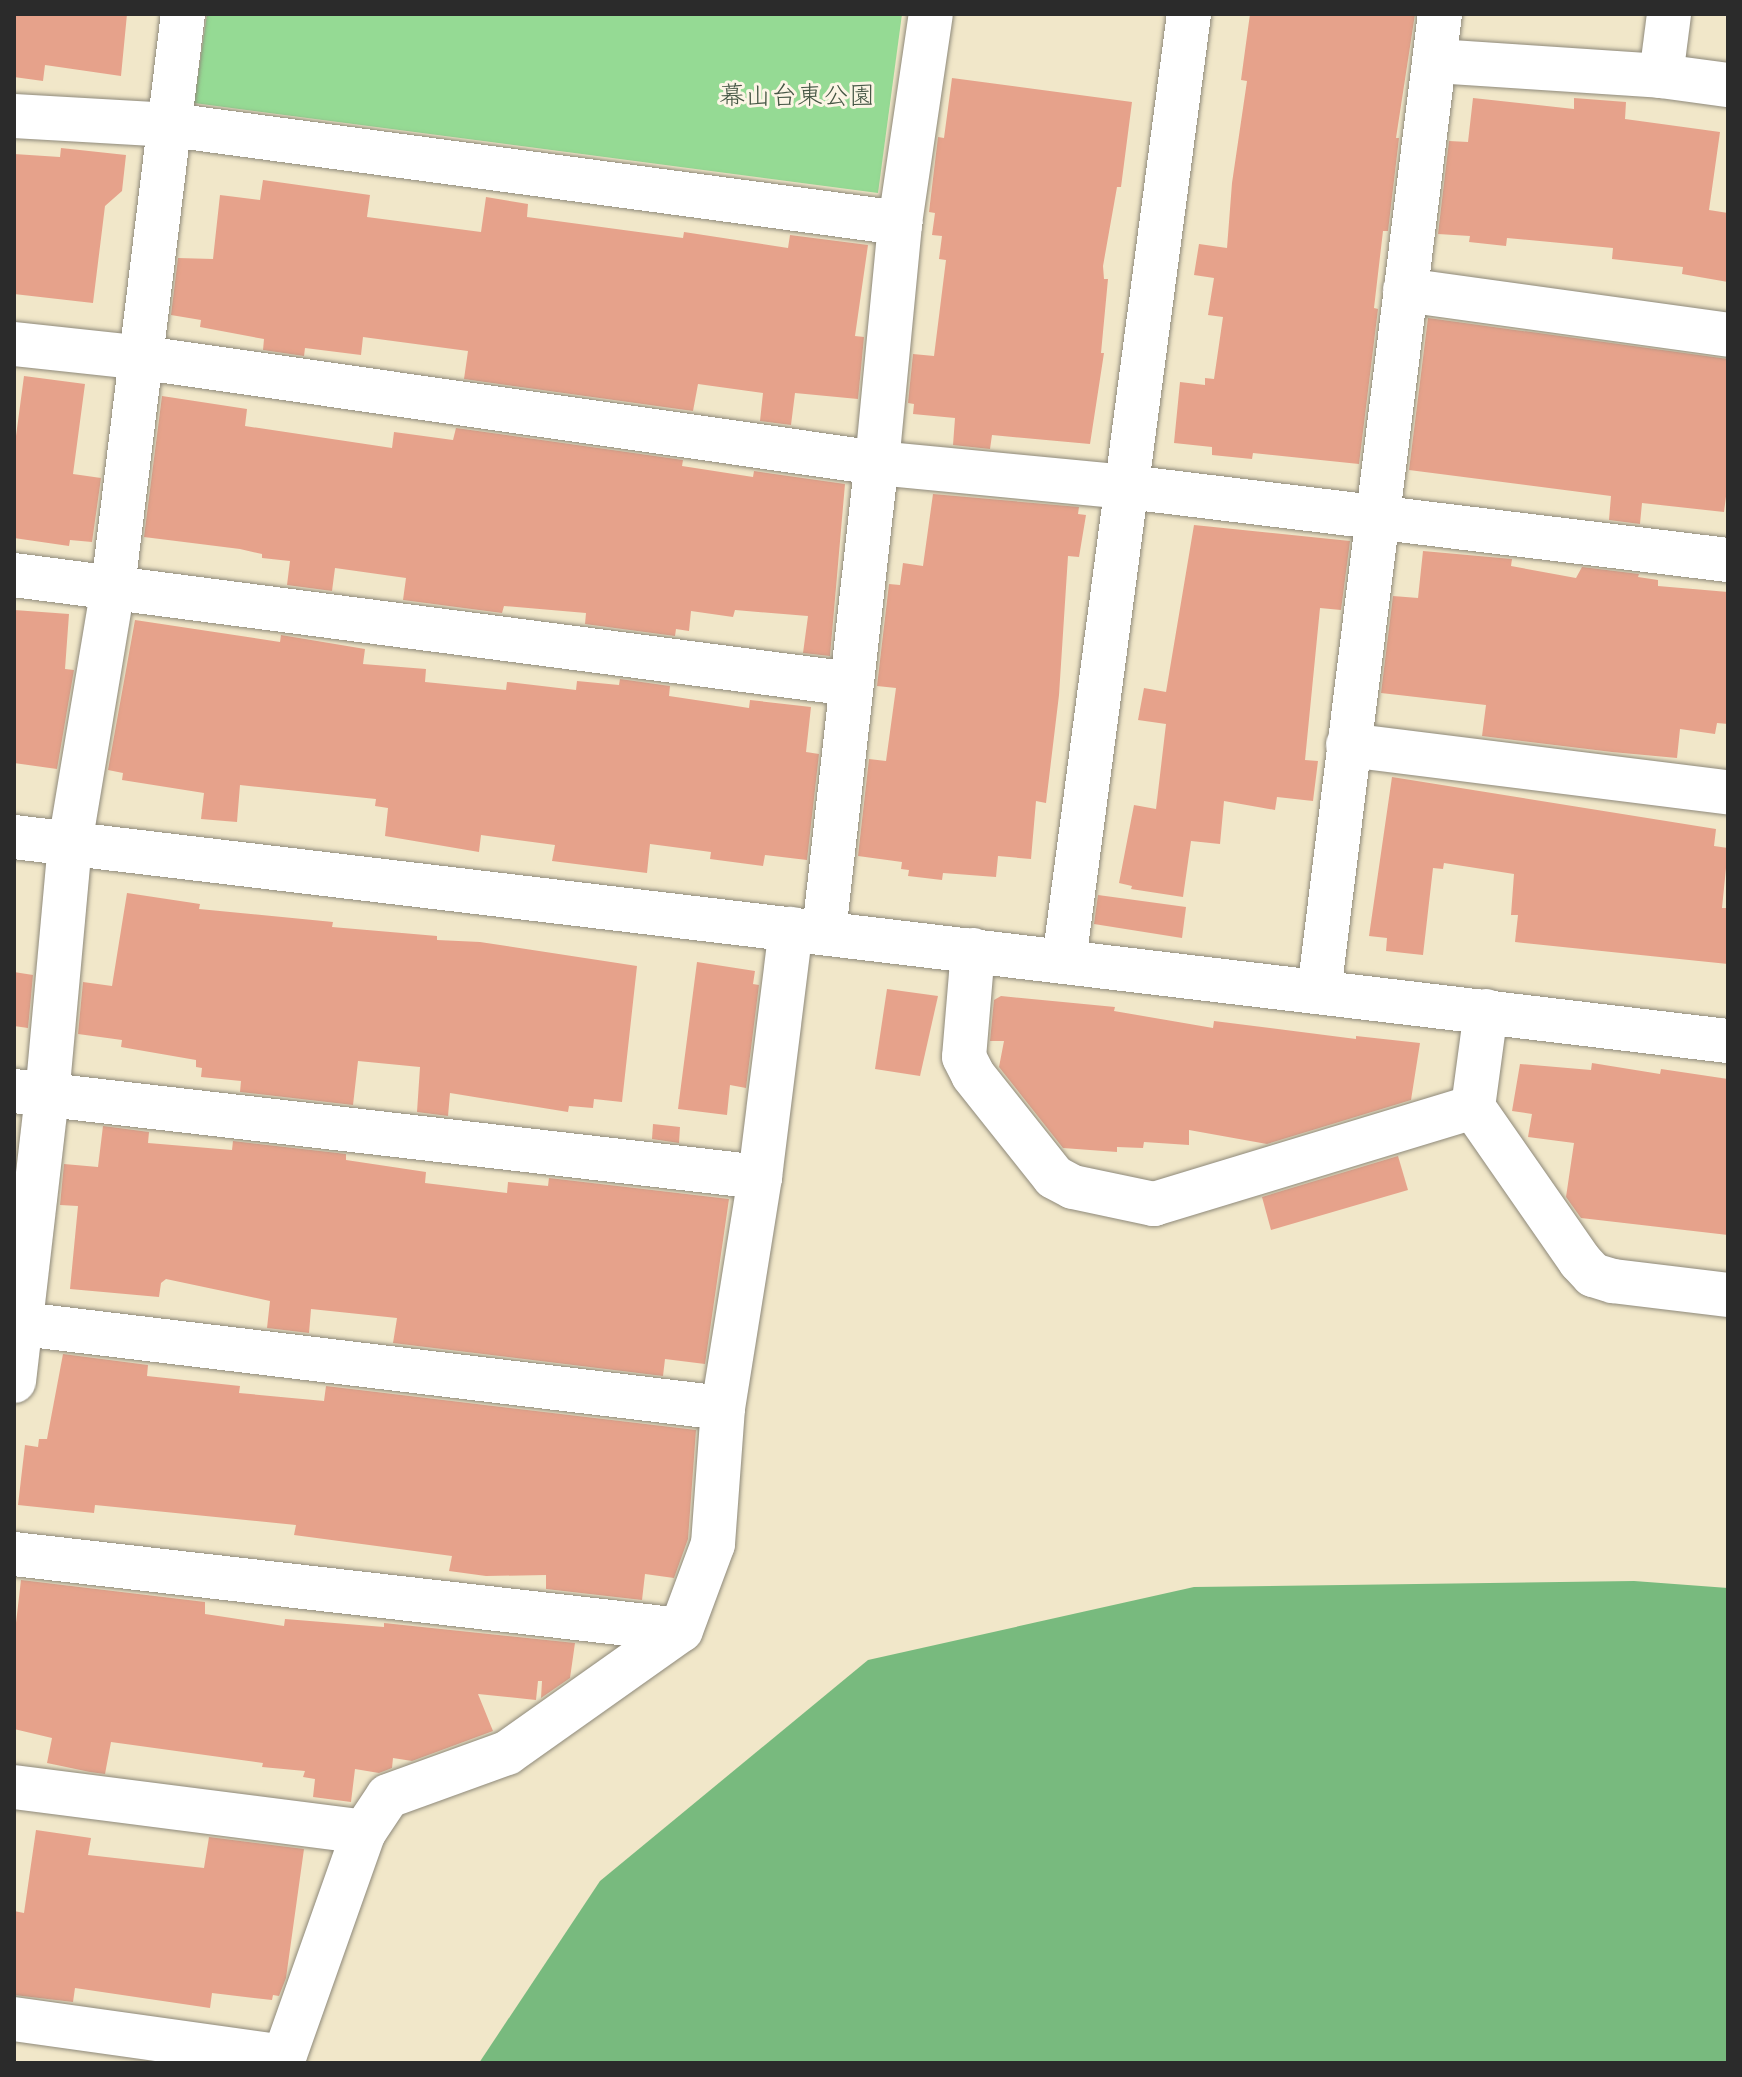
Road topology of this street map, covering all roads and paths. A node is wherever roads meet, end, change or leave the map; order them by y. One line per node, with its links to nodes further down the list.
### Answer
1 (183, 14): 10 (street)
2 (931, 14): 11 (street)
3 (1189, 14): 17 (street)
4 (1440, 14): 6 (street)
5 (1669, 14): 7 (street)
6 (1436, 61): 7 (street); 12 (street)
7 (1661, 76): 8 (street)
8 (1728, 85)
9 (14, 116): 10 (street)
10 (171, 125): 11 (street); 15 (street)
11 (900, 223): 16 (street)
12 (1405, 290): 13 (street); 18 (street)
13 (1728, 335)
14 (14, 344): 15 (street)
15 (144, 358): 16 (street); 21 (street)
16 (877, 463): 17 (street); 22 (street)
17 (1128, 487): 18 (street); 29 (street)
18 (1376, 517): 19 (street); 23 (street)
19 (1728, 560)
20 (14, 575): 21 (street)
21 (113, 587): 22 (street); 26 (street)
22 (851, 684): 27 (street)
23 (1348, 745): 24 (street); 30 (street)
24 (1728, 792)
25 (14, 837): 26 (street)
26 (70, 844): 27 (street); 33 (street)
27 (807, 930): 28 (street); 35 (street)
28 (973, 950): 29 (street); 34 (street)
29 (1064, 961): 30 (street)
30 (1319, 992): 31 (street)
31 (1486, 1011): 32 (street); 34 (street)
32 (1728, 1041)
33 (30, 1093): 35 (street); 37 (street)
34 (1473, 1107): 36 (street)
35 (760, 1177): 39 (street)
36 (1728, 1295)
37 (18, 1323): 38 (street); 39 (street)
38 (14, 1381)
39 (723, 1408): 41 (street)
40 (14, 1554): 41 (street)
41 (681, 1630): 43 (street)
42 (14, 1787): 43 (street)
43 (364, 1832): 45 (street)
44 (14, 2019): 45 (street)
45 (283, 2060)

